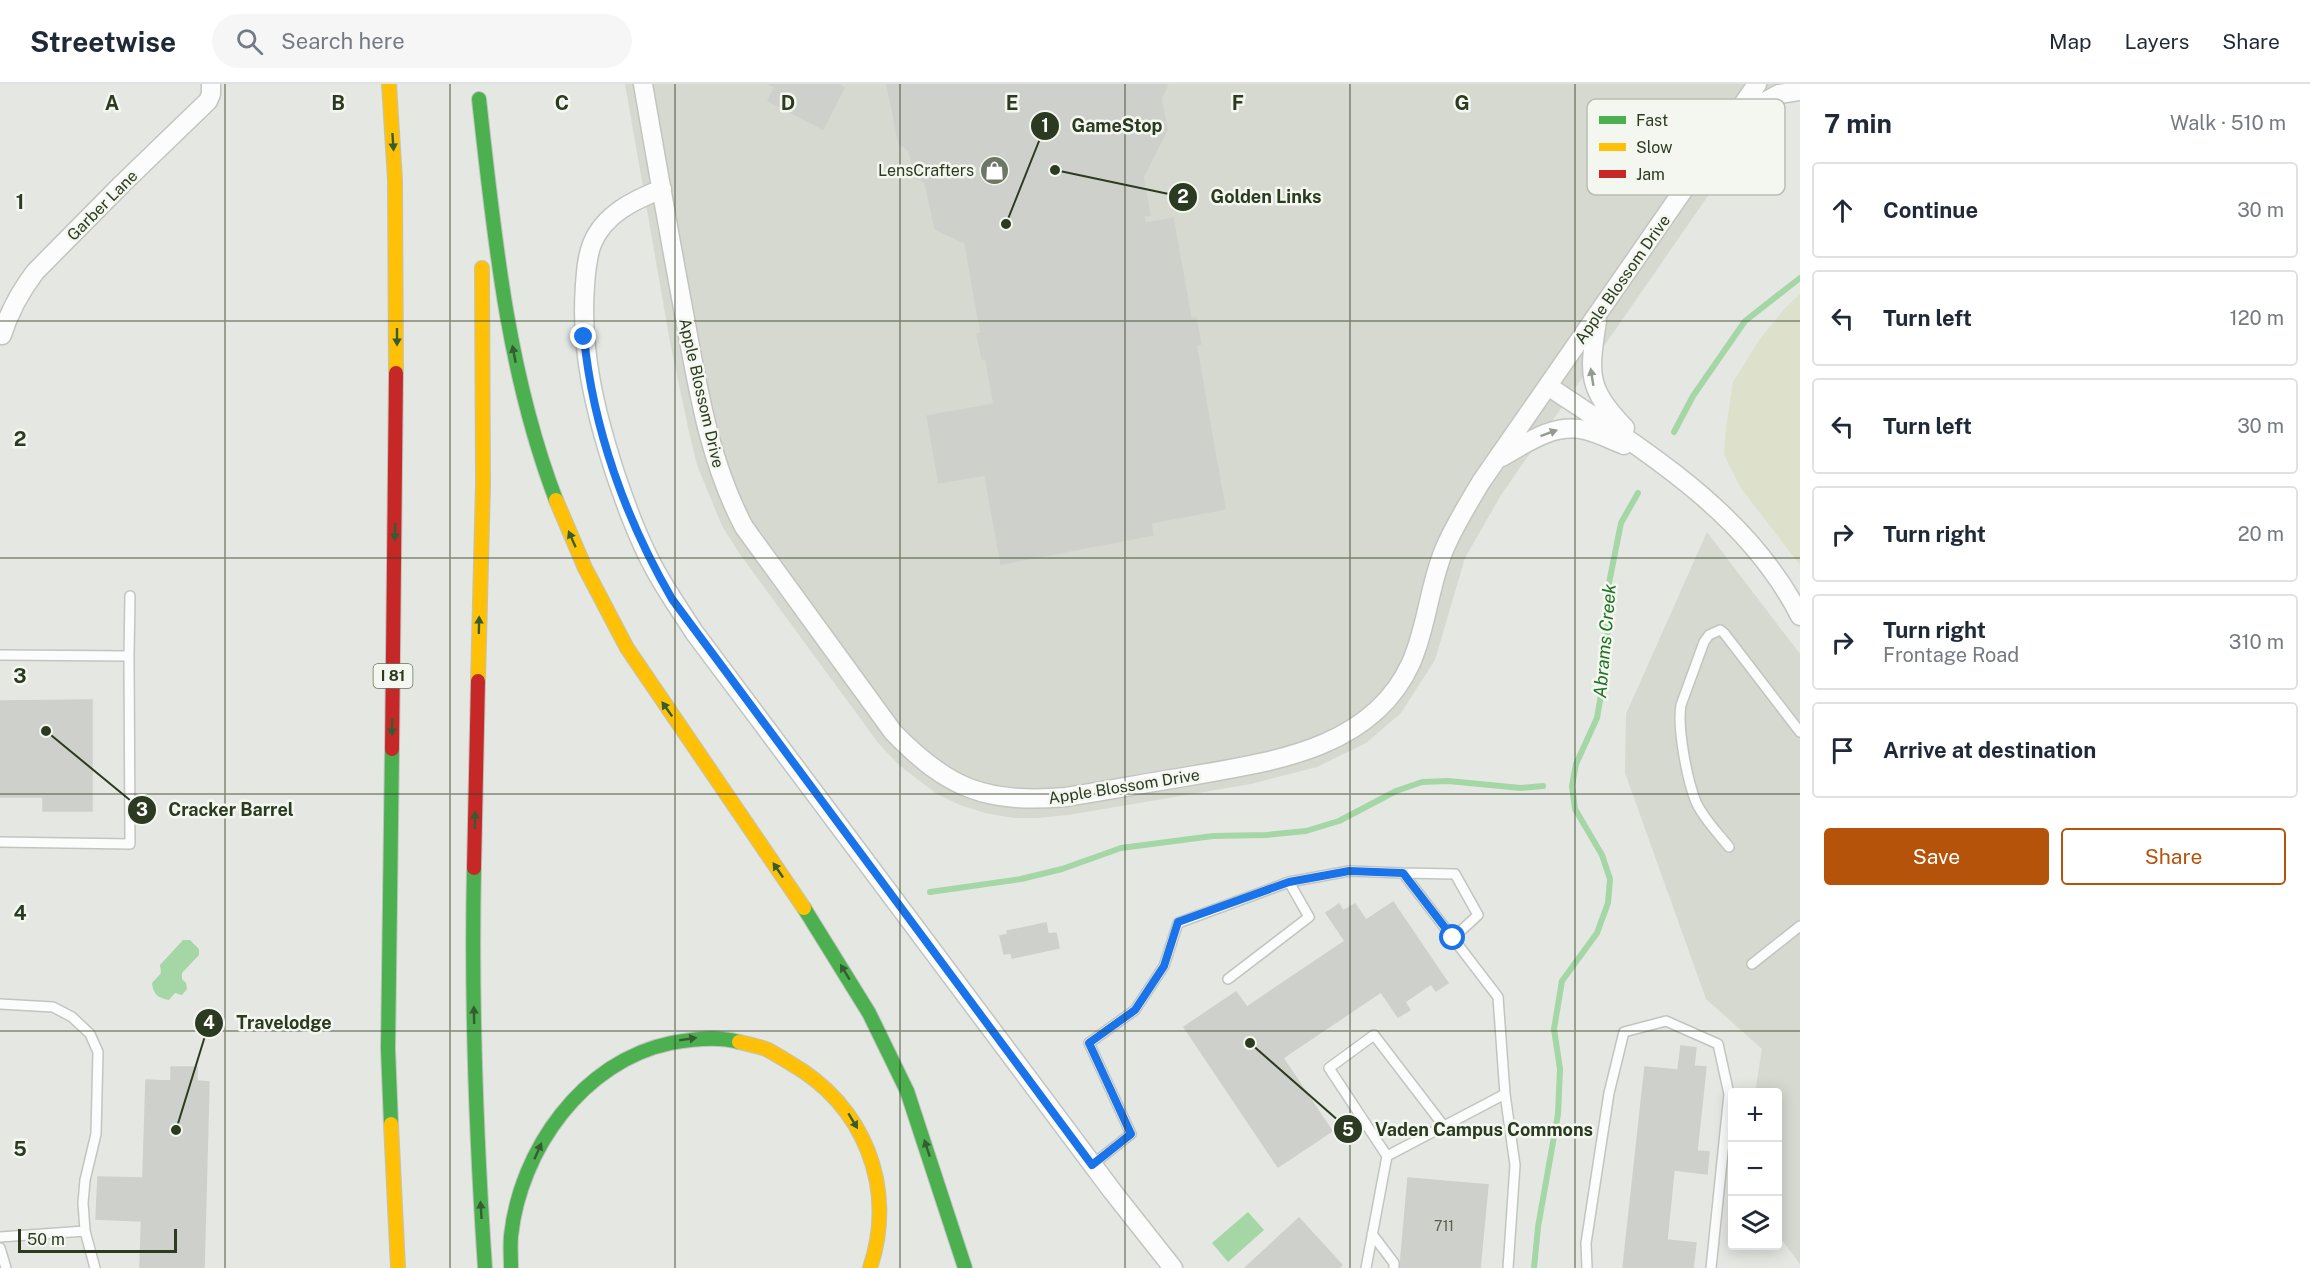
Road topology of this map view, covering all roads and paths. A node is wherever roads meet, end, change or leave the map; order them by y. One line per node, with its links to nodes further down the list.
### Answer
1 (211, 84): 15 (street, Garber Lane)
2 (389, 84): 45 (highway, I 81, one-way to 45)
3 (478, 84): 7 (highway)
4 (643, 84): 10 (street, Apple Blossom Drive)
5 (1757, 84): 8 (street, Apple Blossom Drive)
6 (1800, 91): 9 (street)
7 (479, 99): 12 (highway); 38 (highway, one-way to 7)
8 (1747, 99)
9 (1767, 99)
10 (662, 189): 18 (street, Apple Blossom Drive); 37 (street)
11 (1680, 195): 14 (street, Apple Blossom Drive)
12 (481, 230)
13 (481, 252): 46 (highway, one-way to 13)
14 (1598, 315): 16 (street, Apple Blossom Drive); 17 (street, one-way to 14)
15 (2, 335)
16 (1548, 386): 17 (street); 18 (street, Apple Blossom Drive)
17 (1651, 456): 18 (street, one-way to 17); 20 (street)
18 (1497, 460)
19 (130, 596): 23 (lane)
20 (1797, 603): 21 (street)
21 (1800, 616)
22 (0, 655): 23 (lane)
23 (129, 656): 25 (lane)
24 (1800, 732): 26 (lane)
25 (0, 842)
26 (1729, 847)
27 (1403, 873): 28 (lane); 30 (lane); 30 (lane)
28 (1289, 882): 32 (lane); 37 (lane)
29 (1800, 926): 31 (lane)
30 (1453, 938): 34 (lane)
31 (1752, 964)
32 (1228, 979)
33 (0, 1004): 39 (lane)
34 (1505, 1094): 35 (lane); 54 (lane)
35 (1443, 1125): 36 (lane); 36 (lane)
36 (1387, 1156): 40 (lane)
37 (1092, 1165): 51 (street)
38 (944, 1204): 49 (highway); 50 (highway)
39 (85, 1231): 41 (lane); 44 (lane)
40 (1372, 1234): 52 (lane); 53 (lane)
41 (0, 1237)
42 (0, 1248): 43 (lane)
43 (6, 1268)
44 (95, 1268)
45 (398, 1268)
46 (485, 1268)
47 (511, 1268): 48 (highway, one-way to 48)
48 (870, 1268)
49 (954, 1268)
50 (965, 1268)
51 (1173, 1268)
52 (1366, 1268)
53 (1394, 1268)
54 (1508, 1268)
55 (1587, 1268): 56 (lane)
56 (1711, 1268)

